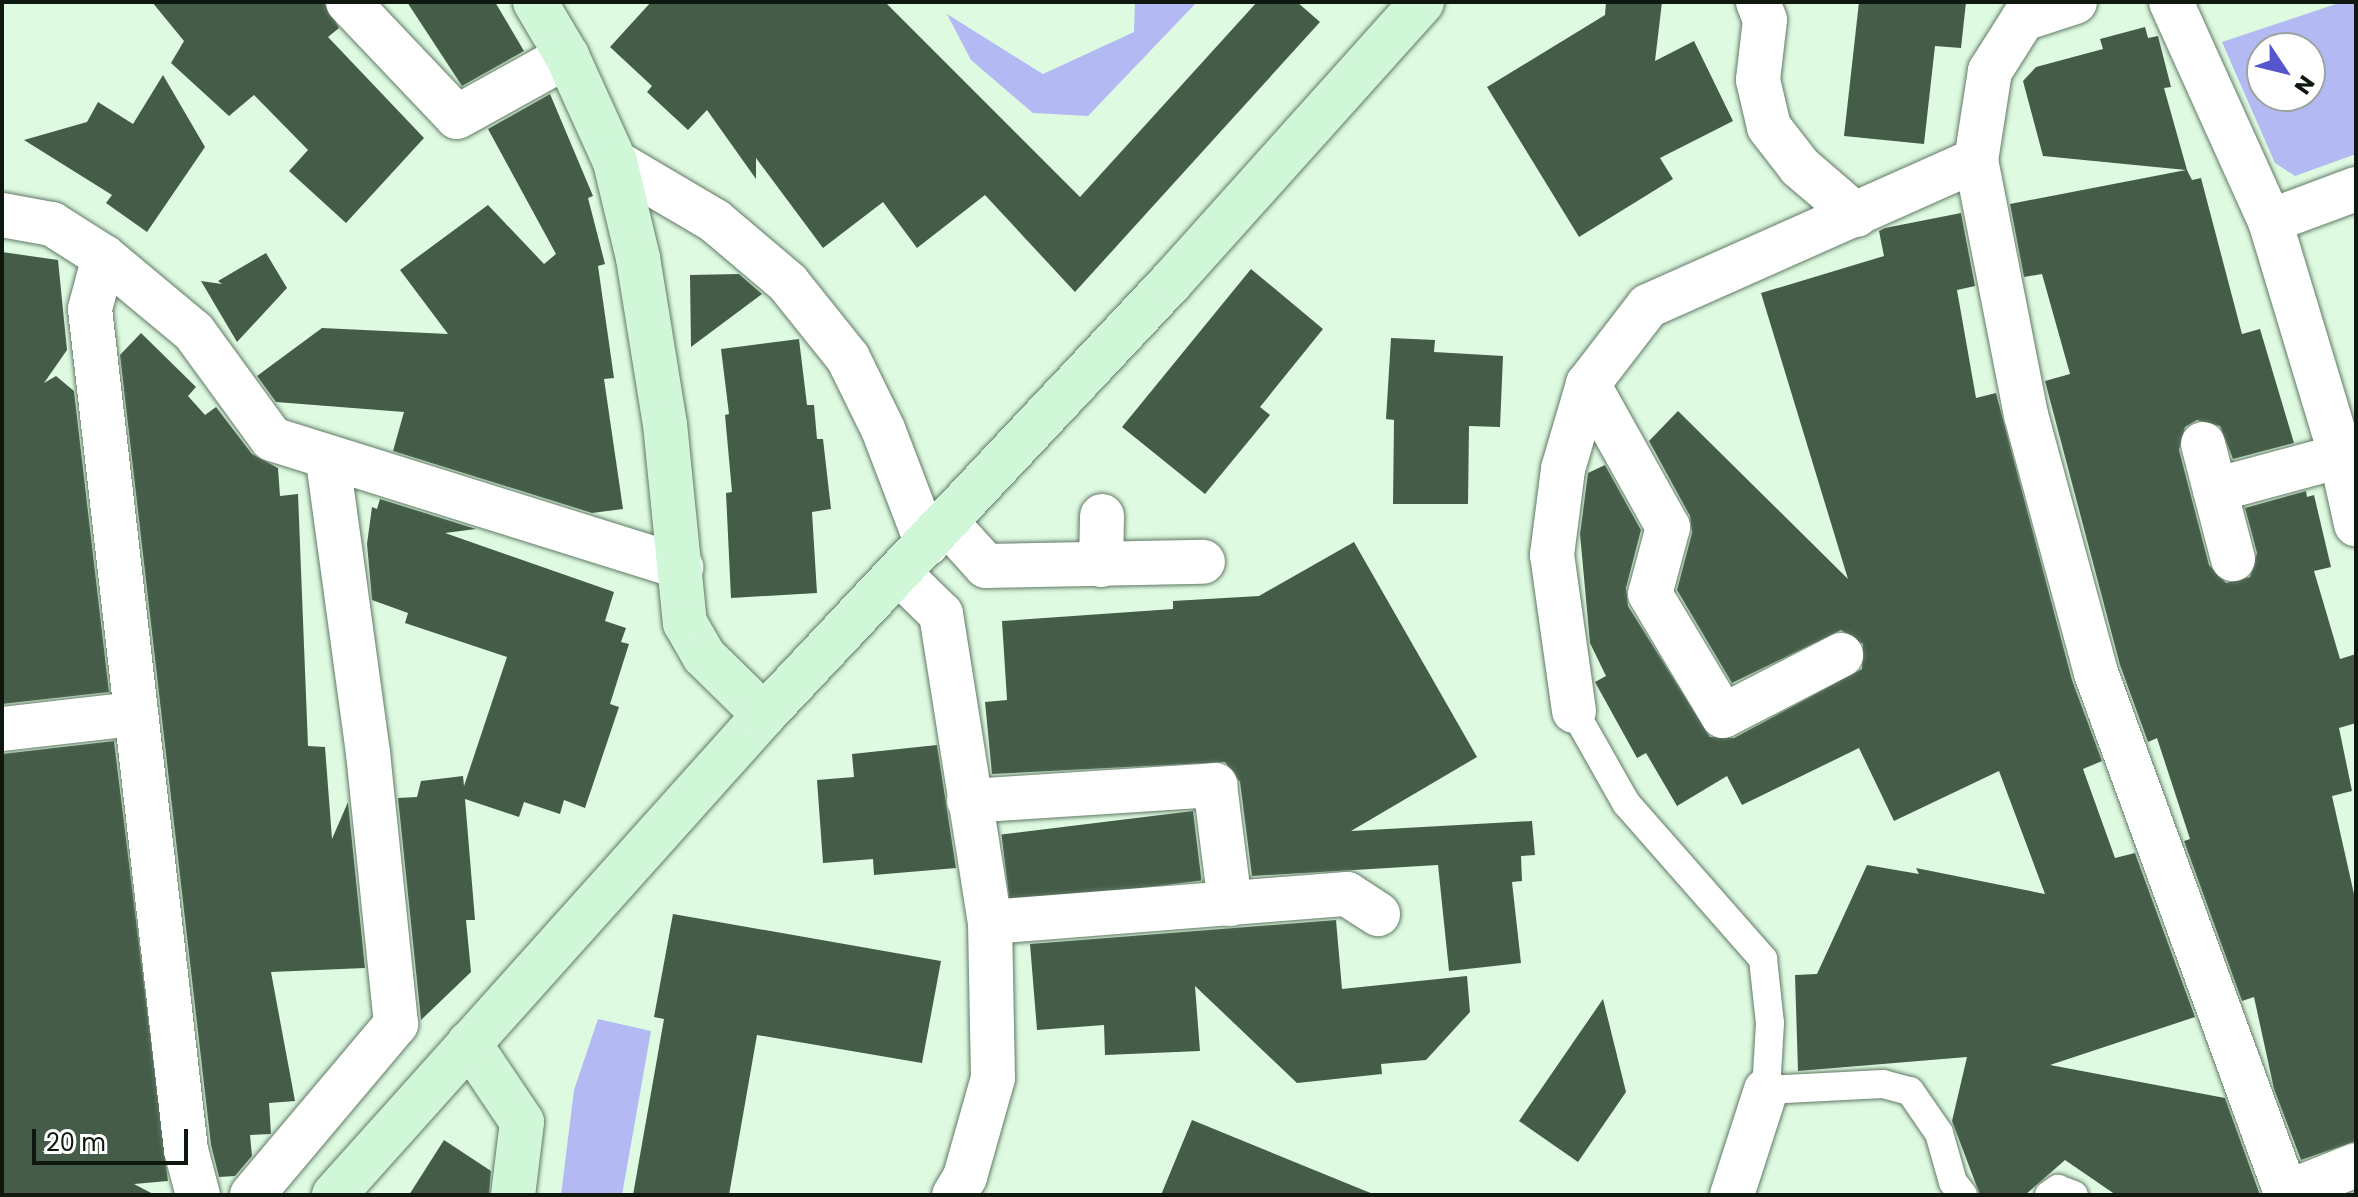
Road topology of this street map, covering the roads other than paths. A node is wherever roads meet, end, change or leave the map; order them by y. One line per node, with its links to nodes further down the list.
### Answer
1 (348, 2): 7 (street)
2 (535, 2): 7 (street)
3 (1422, 2): 22 (street)
4 (1758, 2): 12 (street)
5 (2075, 2): 8 (street)
6 (2171, 2): 13 (street)
7 (567, 56): 9 (street)
8 (1976, 160): 12 (street); 39 (street)
9 (615, 162): 22 (street); 26 (street)
10 (2356, 189): 13 (street)
11 (2, 215): 14 (street)
12 (1856, 215): 15 (street)
13 (2270, 221): 17 (street)
14 (104, 257): 18 (street); 29 (street)
15 (1588, 384): 27 (street); 28 (street)
16 (2203, 444): 19 (street)
17 (2341, 456): 19 (street); 21 (street)
18 (328, 460): 26 (street); 41 (street)
19 (2215, 490): 23 (street)
20 (1102, 516): 25 (street)
21 (2356, 524)
22 (925, 547): 25 (street); 30 (street); 32 (street)
23 (2233, 559)
24 (1203, 562): 25 (street)
25 (1101, 565)
26 (681, 567): 30 (street)
27 (1841, 655)
28 (1574, 711): 37 (lane)
29 (134, 714): 31 (street); 40 (street)
30 (764, 715): 36 (street)
31 (2, 729)
32 (969, 801): 33 (street); 35 (street)
33 (1230, 904): 34 (street); 35 (street)
34 (1378, 914)
35 (990, 922): 44 (street)
36 (469, 1043): 42 (street); 43 (street)
37 (1766, 1090): 45 (street); 46 (lane)
38 (2356, 1165): 39 (street)
39 (2285, 1194)
40 (198, 1195)
41 (252, 1195)
42 (334, 1195)
43 (513, 1195)
44 (954, 1195)
45 (1732, 1195)
46 (1963, 1195)
47 (2049, 1195): 48 (lane)
48 (2074, 1195)

